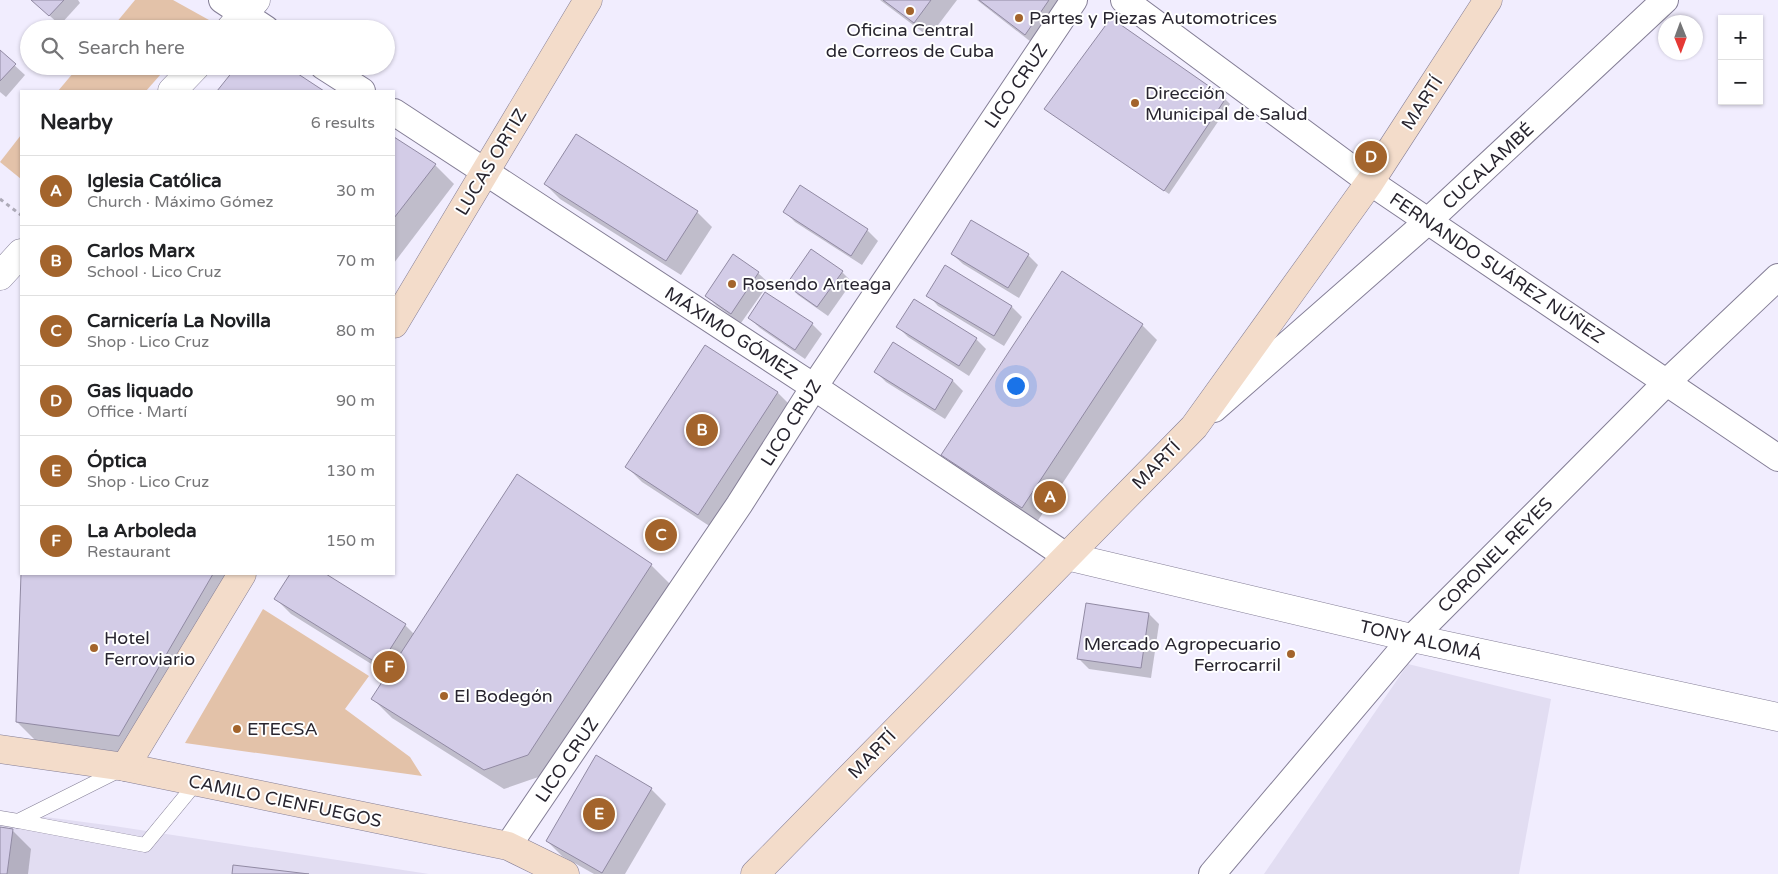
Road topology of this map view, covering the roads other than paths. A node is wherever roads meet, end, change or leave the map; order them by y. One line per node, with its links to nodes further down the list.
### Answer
1 (588, 0): 13 (main road, LUCAS ORTIZ)
2 (1074, 0): 21 (street, LICO CRUZ)
3 (1124, 0): 14 (street, FERNANDO SUÁREZ NÚÑEZ)
4 (1488, 0): 14 (main road, MARTÍ)
5 (1665, 0): 15 (street, CUCALAMBÉ)
6 (238, 11): 7 (street)
7 (252, 20)
8 (187, 75): 10 (street)
9 (338, 75): 11 (street)
10 (173, 90)
11 (360, 90)
12 (395, 113): 13 (street, MÁXIMO GÓMEZ)
13 (485, 172): 19 (main road, LUCAS ORTIZ); 21 (street, MÁXIMO GÓMEZ)
14 (1370, 182): 15 (street, FERNANDO SUÁREZ NÚÑEZ); 22 (main road, MARTÍ)
15 (1427, 222): 20 (street, FERNANDO SUÁREZ NÚÑEZ); 22 (street, CUCALAMBÉ)
16 (20, 254): 17 (street)
17 (0, 276)
18 (1778, 277): 20 (street, CORONEL REYES)
19 (395, 322)
20 (1667, 382): 23 (street, FERNANDO SUÁREZ NÚÑEZ); 26 (street, CORONEL REYES)
21 (814, 387): 24 (street, MÁXIMO GÓMEZ); 33 (street, LICO CRUZ)
22 (1194, 427): 24 (main road, MARTÍ)
23 (1778, 458)
24 (1066, 556): 26 (street, TONY ALOMÁ); 35 (main road, MARTÍ)
25 (241, 575): 29 (main road)
26 (1412, 638): 27 (street, TONY ALOMÁ); 36 (street, CORONEL REYES)
27 (1778, 717)
28 (0, 749): 29 (main road, CAMILO CIENFUEGOS)
29 (125, 767): 30 (main road, CAMILO CIENFUEGOS); 32 (lane)
30 (196, 783): 32 (lane); 33 (main road, CAMILO CIENFUEGOS)
31 (0, 818): 32 (lane)
32 (18, 821)
33 (508, 846): 34 (main road, CAMILO CIENFUEGOS)
34 (564, 874)
35 (755, 874)
36 (1212, 874)

